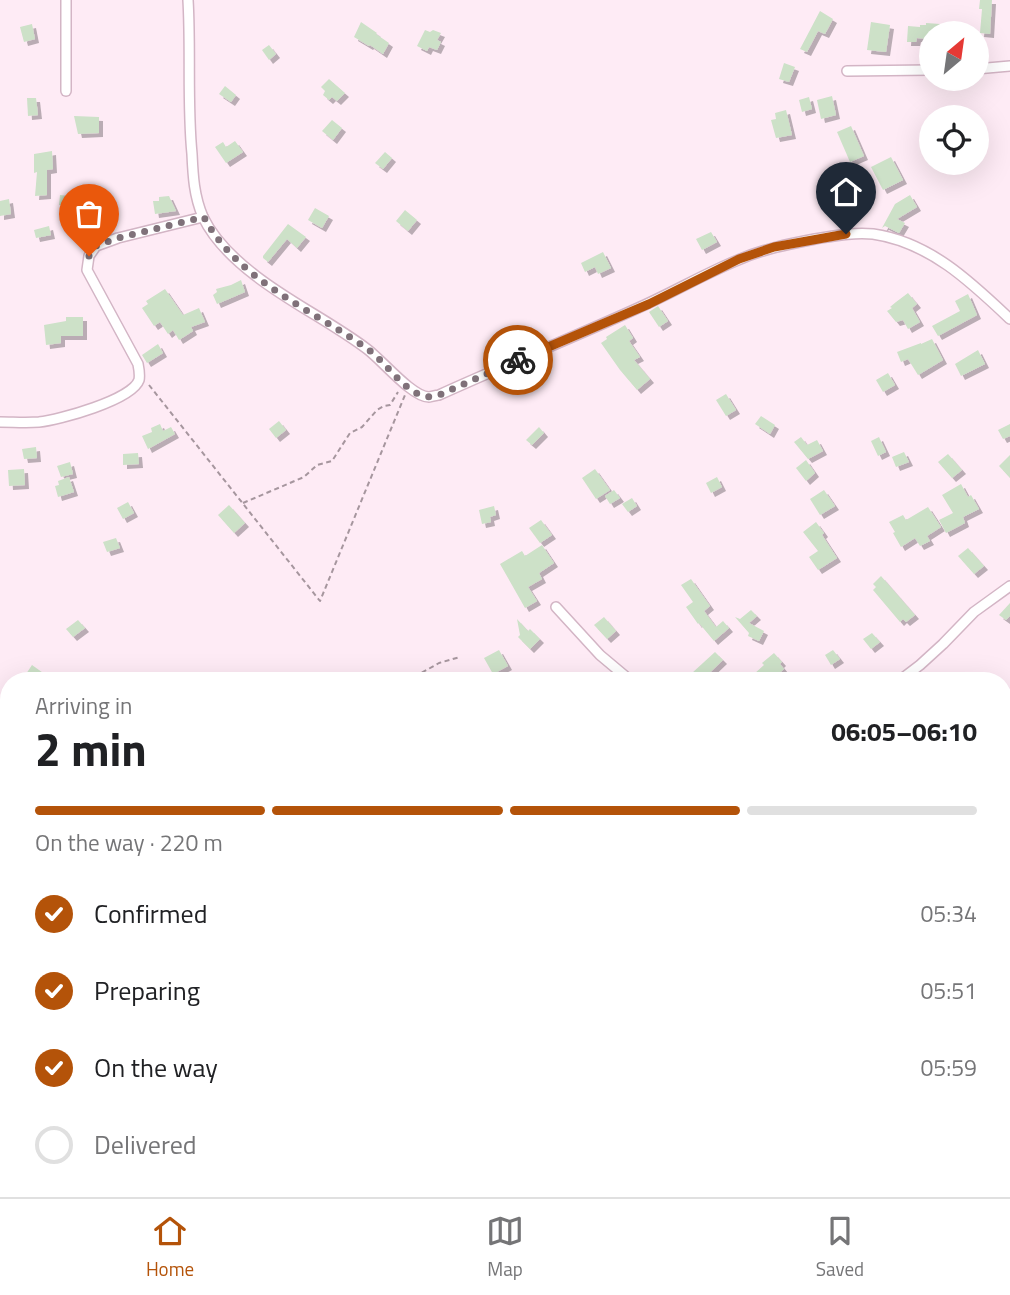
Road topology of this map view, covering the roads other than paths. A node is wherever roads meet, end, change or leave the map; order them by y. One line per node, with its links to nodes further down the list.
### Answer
1 (66, 0): 7 (street)
2 (188, 0): 8 (street)
3 (1010, 66): 4 (street)
4 (989, 68)
5 (919, 70): 6 (street)
6 (847, 71)
7 (65, 91)
8 (204, 217): 9 (street); 10 (street)
9 (1010, 318)
10 (0, 422)
11 (1010, 586): 14 (street)
12 (556, 607): 13 (street)
13 (620, 672)
14 (910, 672)

